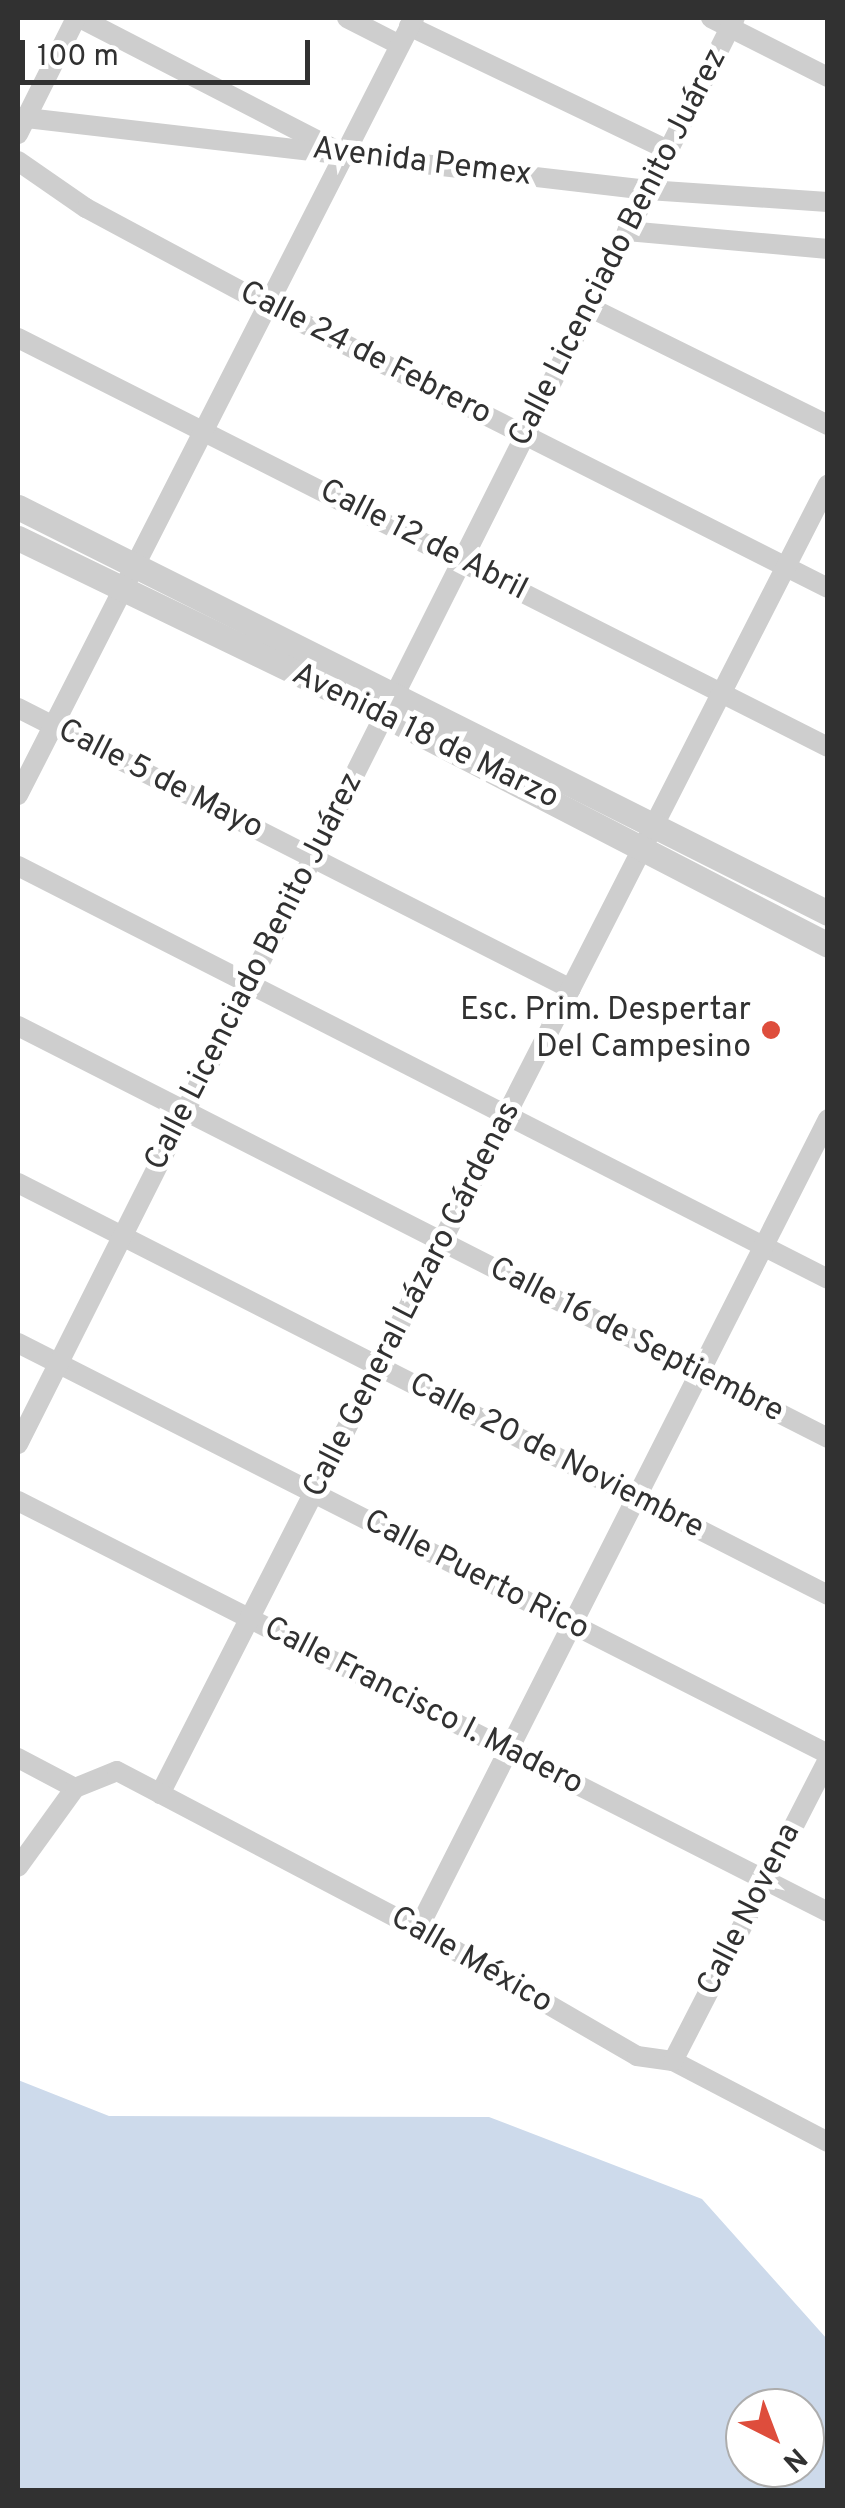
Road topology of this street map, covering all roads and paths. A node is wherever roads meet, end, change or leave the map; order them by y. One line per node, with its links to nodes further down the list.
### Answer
1 (78, 18): 6 (street); 8 (street)
2 (347, 18): 4 (street)
3 (725, 21): 5 (street); 7 (street, Calle Licenciado Benito Juárez)
4 (408, 29): 7 (street); 8 (street)
5 (828, 76)
6 (20, 122): 8 (street, Avenida Pemex)
7 (668, 150): 10 (street, Calle Licenciado Benito Juárez)
8 (343, 154): 10 (street, Avenida Pemex); 14 (street)
9 (18, 161): 14 (street, Calle 24 de Febrero)
10 (648, 190): 11 (street, Avenida Pemex); 12 (street, Calle Licenciado Benito Juárez)
11 (828, 202)
12 (628, 231): 13 (street); 15 (street, Calle Licenciado Benito Juárez)
13 (828, 249)
14 (268, 305): 18 (street); 19 (street, Calle 24 de Febrero)
15 (589, 307): 17 (street); 19 (street, Calle Licenciado Benito Juárez)
16 (18, 338): 18 (street, Calle 12 de Abril)
17 (828, 425)
18 (204, 429): 23 (street, Calle 12 de Abril); 24 (street)
19 (525, 435): 23 (street, Calle Licenciado Benito Juárez); 25 (street, Calle 24 de Febrero)
20 (828, 484): 25 (street, Calle General Lázaro Cárdenas)
21 (18, 507): 24 (street, Avenida 18 de Marzo)
22 (18, 538): 27 (street, Avenida 18 de Marzo)
23 (462, 560): 28 (street, Calle 12 de Abril); 29 (street, Calle Licenciado Benito Juárez)
24 (134, 566): 27 (street); 29 (street, Avenida 18 de Marzo)
25 (785, 567): 26 (street, Calle 24 de Febrero); 28 (street, Calle General Lázaro Cárdenas)
26 (828, 588)
27 (122, 592): 29 (street, Avenida 18 de Marzo); 31 (street)
28 (721, 693): 32 (street, Calle 12 de Abril); 34 (street, Calle General Lázaro Cárdenas)
29 (388, 706): 34 (street, Avenida 18 de Marzo); 35 (street, Calle Licenciado Benito Juárez)
30 (18, 708): 31 (street, Calle 5 de Mayo)
31 (53, 726): 33 (street); 35 (street, Calle 5 de Mayo)
32 (828, 747)
33 (18, 795)
34 (649, 835): 37 (street, Avenida 18 de Marzo); 38 (street, Avenida 18 de Marzo); 40 (street, Calle General Lázaro Cárdenas)
35 (312, 858): 39 (street, Calle Licenciado Benito Juárez); 40 (street, Calle 5 de Mayo)
36 (18, 866): 39 (street)
37 (828, 912)
38 (828, 945)
39 (249, 984): 42 (street, Calle Licenciado Benito Juárez); 43 (street)
40 (571, 989): 43 (street, Calle General Lázaro Cárdenas)
41 (18, 1026): 42 (street, Calle 16 de Septiembre)
42 (185, 1111): 46 (street, Calle Licenciado Benito Juárez); 47 (street, Calle 16 de Septiembre)
43 (506, 1115): 47 (street, Calle General Lázaro Cárdenas); 48 (street)
44 (828, 1119): 48 (street)
45 (18, 1183): 46 (street, Calle 20 de Noviembre)
46 (122, 1236): 51 (street, Calle Licenciado Benito Juárez); 52 (street, Calle 20 de Noviembre)
47 (442, 1242): 52 (street, Calle General Lázaro Cárdenas); 53 (street, Calle 16 de Septiembre)
48 (764, 1246): 49 (street); 53 (street)
49 (828, 1279)
50 (18, 1343): 51 (street, Calle Puerto Rico)
51 (58, 1364): 55 (street, Calle Licenciado Benito Juárez); 56 (street, Calle Puerto Rico)
52 (379, 1366): 56 (street, Calle General Lázaro Cárdenas); 57 (street, Calle 20 de Noviembre)
53 (699, 1372): 54 (street, Calle 16 de Septiembre); 57 (street)
54 (828, 1438)
55 (18, 1444)
56 (314, 1494): 60 (street, Calle General Lázaro Cárdenas); 61 (street, Calle Puerto Rico)
57 (636, 1497): 59 (street, Calle 20 de Noviembre); 61 (street)
58 (18, 1501): 60 (street, Calle Francisco I. Madero)
59 (828, 1594)
60 (250, 1619): 62 (street, Calle Francisco I. Madero); 66 (street, Calle General Lázaro Cárdenas)
61 (572, 1624): 62 (street); 63 (street, Calle Puerto Rico)
62 (508, 1750): 68 (street, Calle Francisco I. Madero); 70 (street)
63 (828, 1757): 68 (street, Calle Novena)
64 (18, 1758): 65 (street)
65 (76, 1788): 66 (street, Calle México); 67 (street)
66 (160, 1794): 70 (street, Calle México)
67 (18, 1867)
68 (766, 1881): 69 (street, Calle Francisco I. Madero); 71 (street, Calle Novena)
69 (828, 1912)
70 (418, 1929): 71 (street, Calle México)
71 (673, 2062): 72 (street, Calle México)
72 (828, 2142)

